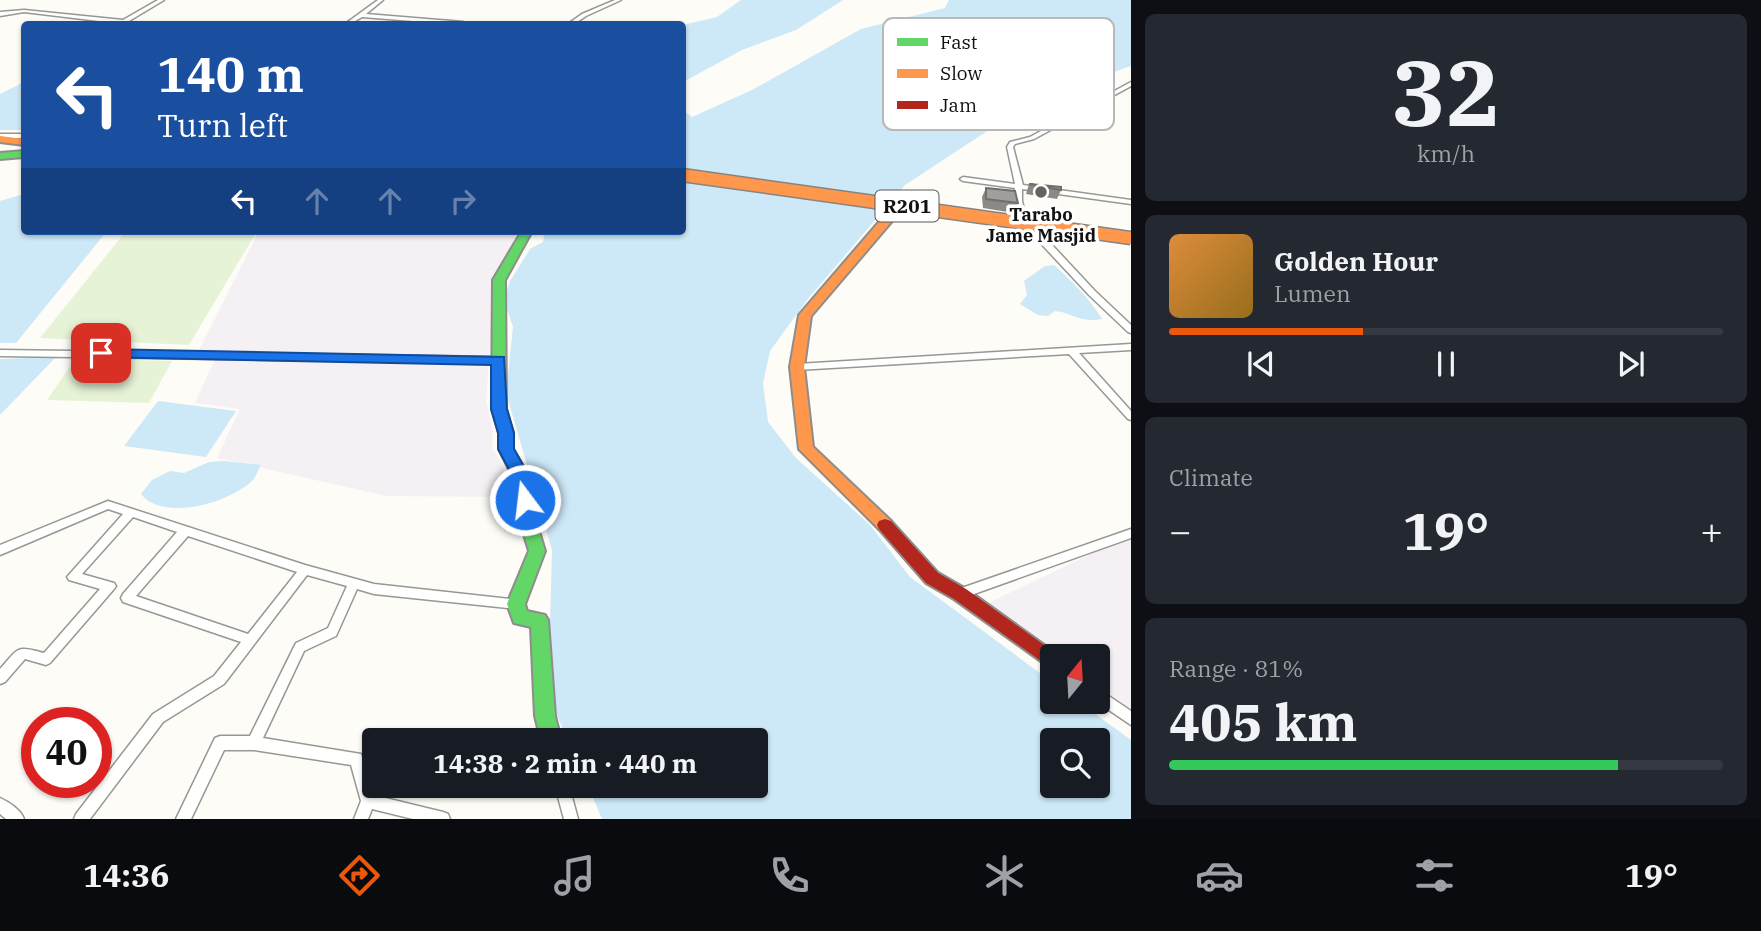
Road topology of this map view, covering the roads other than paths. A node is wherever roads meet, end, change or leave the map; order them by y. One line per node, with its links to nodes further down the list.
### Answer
1 (162, 0): 7 (street)
2 (380, 0): 5 (street)
3 (619, 0): 10 (street)
4 (0, 15): 6 (street)
5 (361, 15): 8 (street); 9 (street)
6 (115, 21)
7 (126, 21)
8 (352, 21)
9 (429, 21)
10 (575, 21)
11 (1131, 85): 12 (street)
12 (1114, 94)
13 (1047, 130): 20 (street)
14 (0, 141): 15 (street)
15 (21, 142)
16 (0, 154): 17 (street)
17 (21, 154)
18 (686, 176): 24 (street, R201, bridge)
19 (963, 179): 20 (street)
20 (1019, 185): 21 (street); 22 (street)
21 (1131, 202)
22 (1027, 222): 24 (street); 25 (street); 30 (street)
23 (525, 235): 29 (street)
24 (1131, 235)
25 (1131, 330)
26 (1131, 346): 27 (street)
27 (1072, 351): 30 (street); 31 (street)
28 (0, 353): 29 (street)
29 (498, 360): 39 (street)
30 (797, 367): 38 (street)
31 (1131, 417)
32 (131, 512): 33 (street); 35 (street); 42 (street)
33 (186, 530): 36 (street); 40 (street)
34 (1131, 533): 38 (street)
35 (0, 550)
36 (305, 569): 37 (street); 40 (street)
37 (354, 583): 39 (street); 46 (street)
38 (960, 594): 41 (street)
39 (516, 604): 45 (street)
40 (251, 640): 51 (street)
41 (1040, 652)
42 (0, 678)
43 (1110, 704): 44 (street)
44 (1131, 719)
45 (548, 728)
46 (254, 743): 48 (street); 52 (street)
47 (565, 798): 55 (street)
48 (368, 801): 53 (street); 54 (street)
49 (0, 805): 50 (street)
50 (17, 819)
51 (81, 819)
52 (183, 819)
53 (361, 819)
54 (443, 819)
55 (571, 819)

